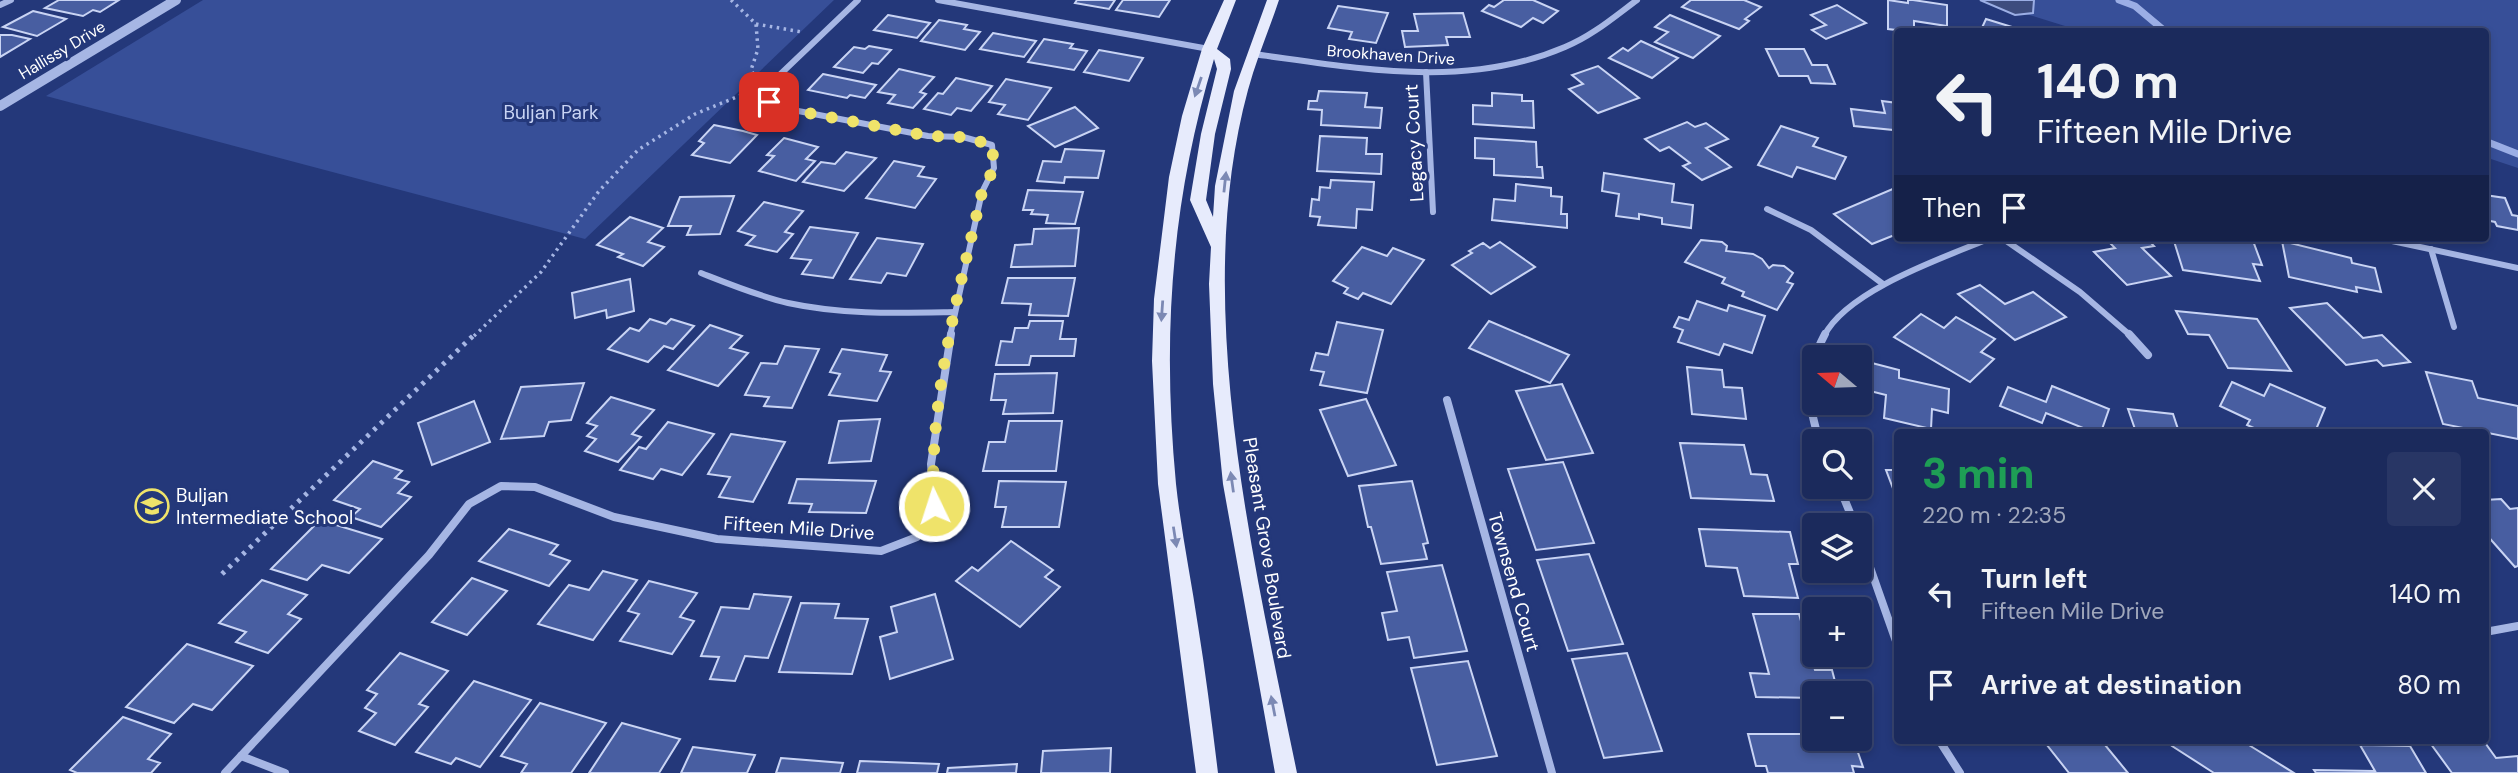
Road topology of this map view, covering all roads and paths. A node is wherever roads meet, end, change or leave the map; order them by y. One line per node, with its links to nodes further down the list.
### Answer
1 (10, 0): 9 (street)
2 (176, 0): 16 (street, Hallissy Drive)
3 (731, 0): 10 (path)
4 (858, 0): 11 (street)
5 (938, 0): 12 (street)
6 (1230, 0): 12 (main road)
7 (1273, 0): 13 (main road, Pleasant Grove Boulevard)
8 (1637, 0): 14 (street, Brookhaven Drive)
9 (0, 5)
10 (756, 24): 11 (path); 15 (path)
11 (822, 36): 15 (street)
12 (1209, 49): 22 (main road); 41 (main road, one-way to 41)
13 (1252, 54): 14 (street, Brookhaven Drive); 22 (main road, Pleasant Grove Boulevard, one-way to 13)
14 (1426, 72): 18 (street, Legacy Court)
15 (768, 86): 27 (street, Fifteen Mile Drive); 32 (path)
16 (0, 106)
17 (1767, 209): 26 (street)
18 (1433, 212)
19 (1982, 242): 26 (street)
20 (2008, 242): 29 (street)
21 (2397, 242): 23 (street)
22 (1218, 246): 42 (main road, Pleasant Grove Boulevard, one-way to 22)
23 (2431, 249): 24 (street); 28 (street)
24 (2518, 268)
25 (701, 273): 27 (street)
26 (1883, 284): 31 (street)
27 (955, 312): 38 (street, Fifteen Mile Drive)
28 (2454, 327)
29 (2148, 355)
30 (1447, 400): 43 (street, Townsend Court)
31 (1814, 429)
32 (222, 574)
33 (1872, 574): 36 (street)
34 (2518, 626): 35 (street)
35 (2489, 631)
36 (1894, 636)
37 (1942, 744): 44 (street)
38 (241, 756): 39 (street, Fifteen Mile Drive); 40 (street)
39 (225, 773)
40 (285, 773)
41 (1207, 773)
42 (1286, 773)
43 (1552, 773)
44 (1960, 773)

